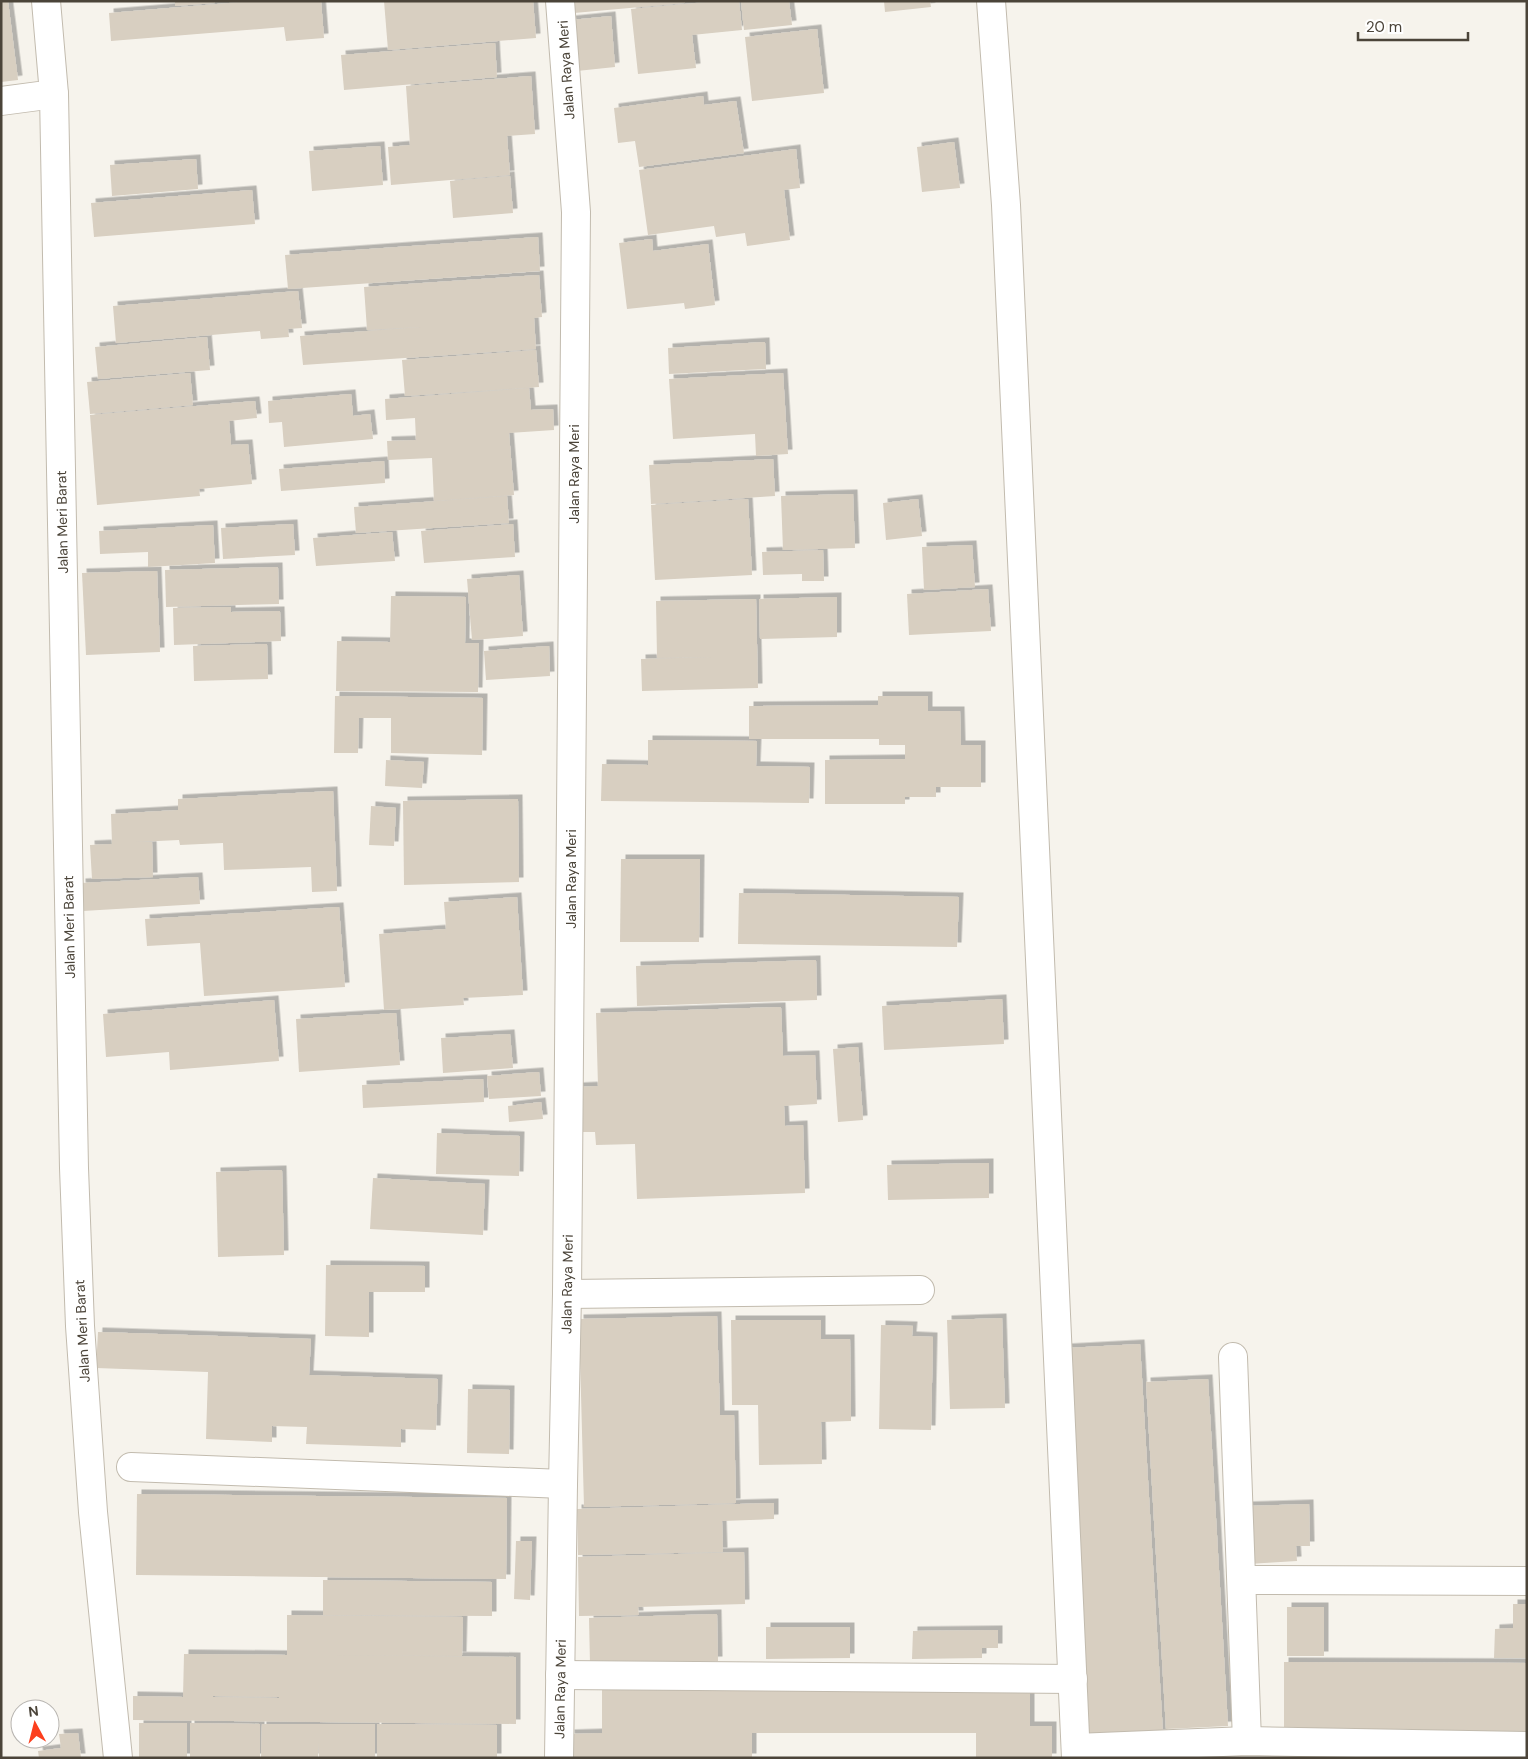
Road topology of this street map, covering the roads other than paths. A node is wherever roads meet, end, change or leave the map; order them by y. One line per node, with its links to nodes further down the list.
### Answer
1 (46, 1): 4 (street, Jalan Meri Barat)
2 (560, 1): 7 (street, Jalan Raya Meri)
3 (991, 1): 14 (street)
4 (54, 94): 5 (street); 19 (street, Jalan Meri Barat)
5 (1, 101)
6 (920, 1290): 7 (street)
7 (567, 1294): 10 (street, Jalan Raya Meri)
8 (1233, 1358): 11 (street)
9 (131, 1467): 10 (street)
10 (562, 1484): 13 (street, Jalan Raya Meri)
11 (1242, 1580): 12 (street); 15 (street)
12 (1527, 1581)
13 (560, 1675): 14 (street); 20 (street, Jalan Raya Meri)
14 (1073, 1679): 18 (street)
15 (1247, 1741): 16 (street); 17 (street)
16 (1527, 1746)
17 (1174, 1750): 18 (street)
18 (1076, 1753)
19 (118, 1758)
20 (559, 1758)

